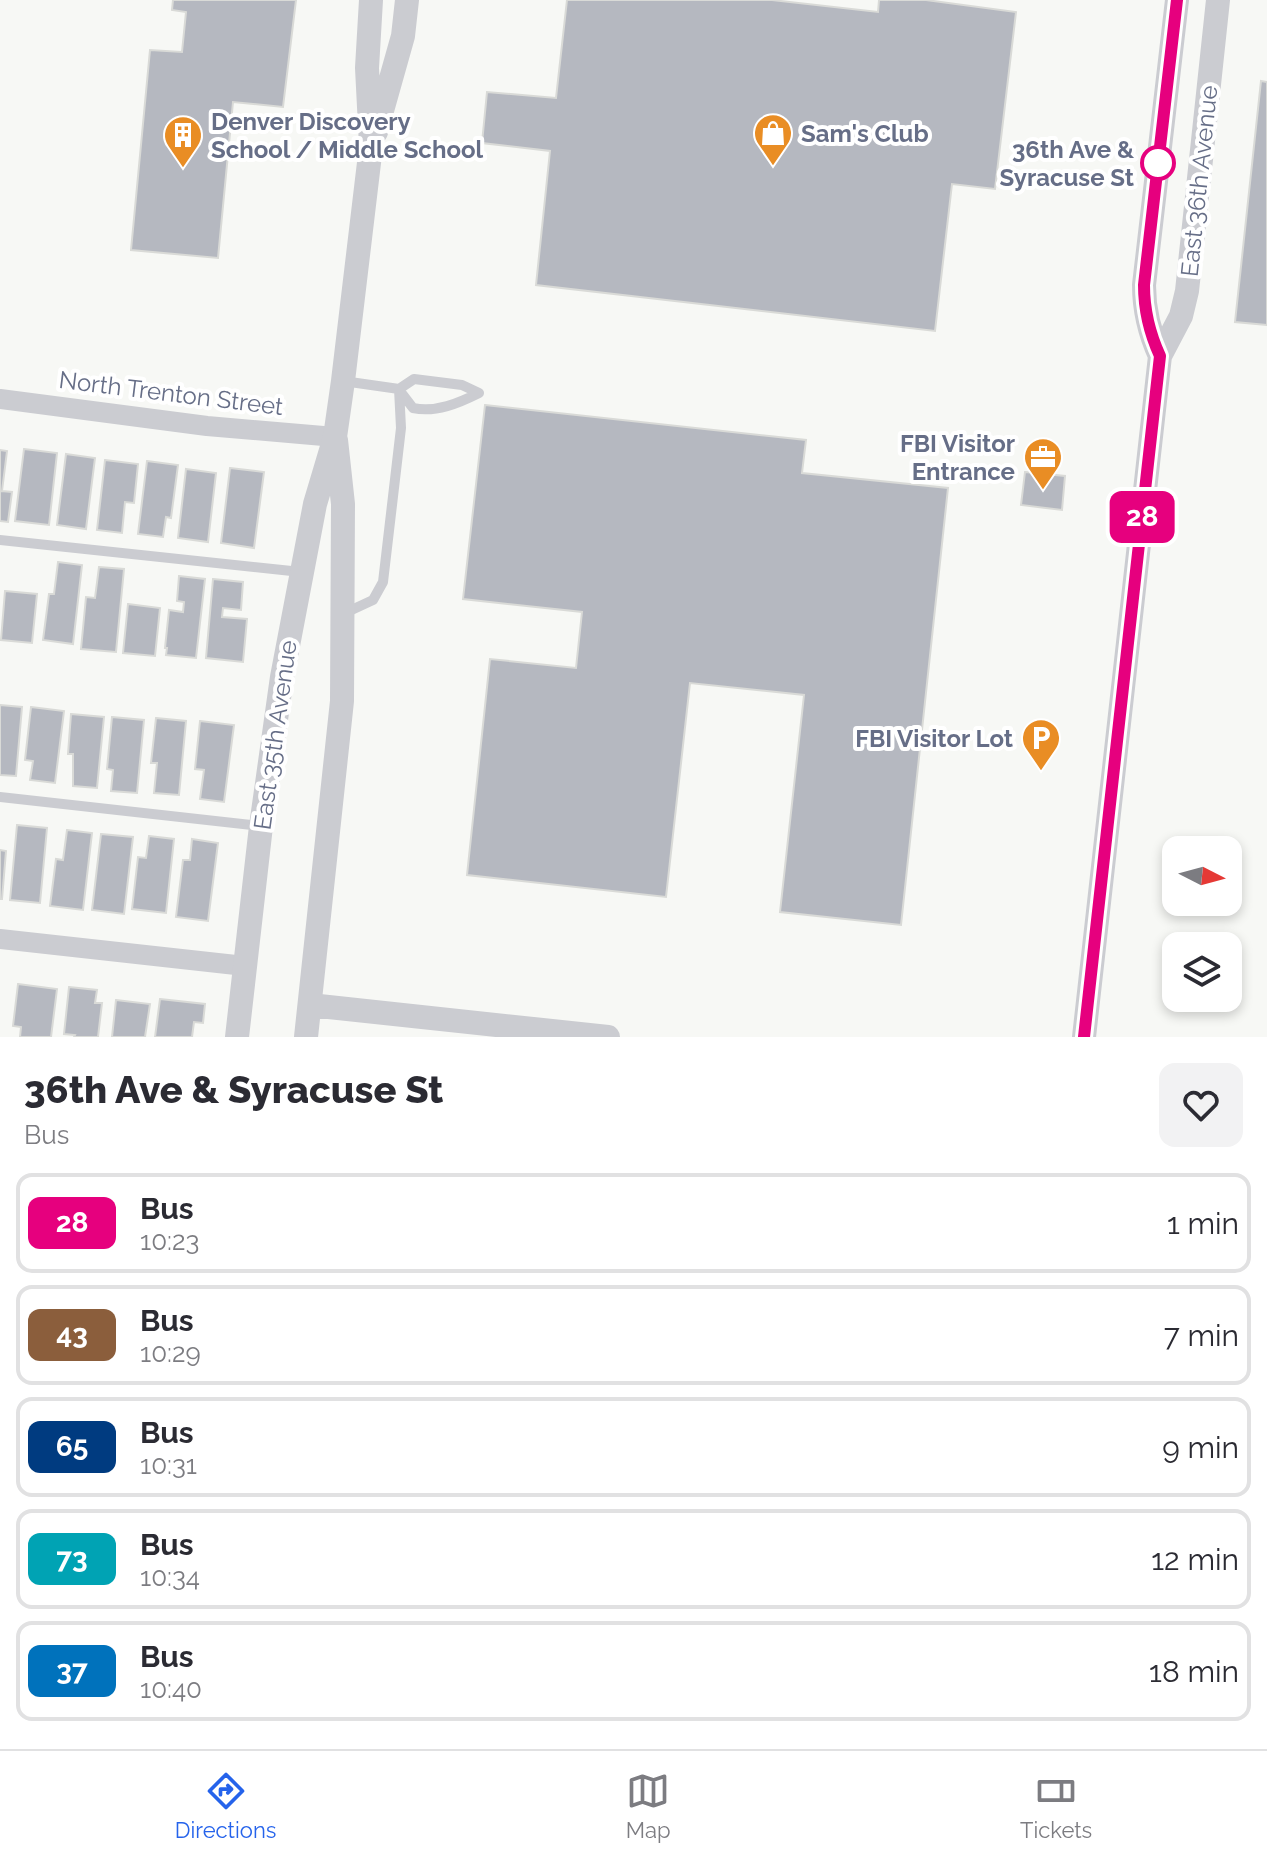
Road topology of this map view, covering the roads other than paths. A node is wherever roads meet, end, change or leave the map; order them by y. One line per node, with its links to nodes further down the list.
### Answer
1 (371, 0): 5 (street, East 35th Avenue)
2 (407, 0): 5 (street, East 35th Avenue)
3 (1177, 0): 6 (street, East 36th Avenue)
4 (1218, 0): 6 (street, East 36th Avenue)
5 (371, 146): 7 (street, East 35th Avenue)
6 (1160, 356): 22 (street, East 36th Avenue)
7 (343, 381): 8 (lane); 10 (street, East 35th Avenue)
8 (399, 389): 8 (lane); 13 (lane)
9 (0, 399): 10 (street, North Trenton Street)
10 (335, 437): 12 (street, East 35th Avenue); 13 (street, East 35th Avenue)
11 (0, 540): 12 (lane)
12 (301, 572): 15 (street, East 35th Avenue)
13 (343, 614): 18 (street, East 35th Avenue)
14 (0, 797): 15 (lane)
15 (261, 826): 17 (street, East 35th Avenue)
16 (0, 939): 17 (street)
17 (245, 966): 19 (street, East 35th Avenue)
18 (310, 1005): 20 (street, East 35th Avenue); 21 (street)
19 (237, 1037)
20 (306, 1037)
21 (608, 1037)
22 (1084, 1037)

